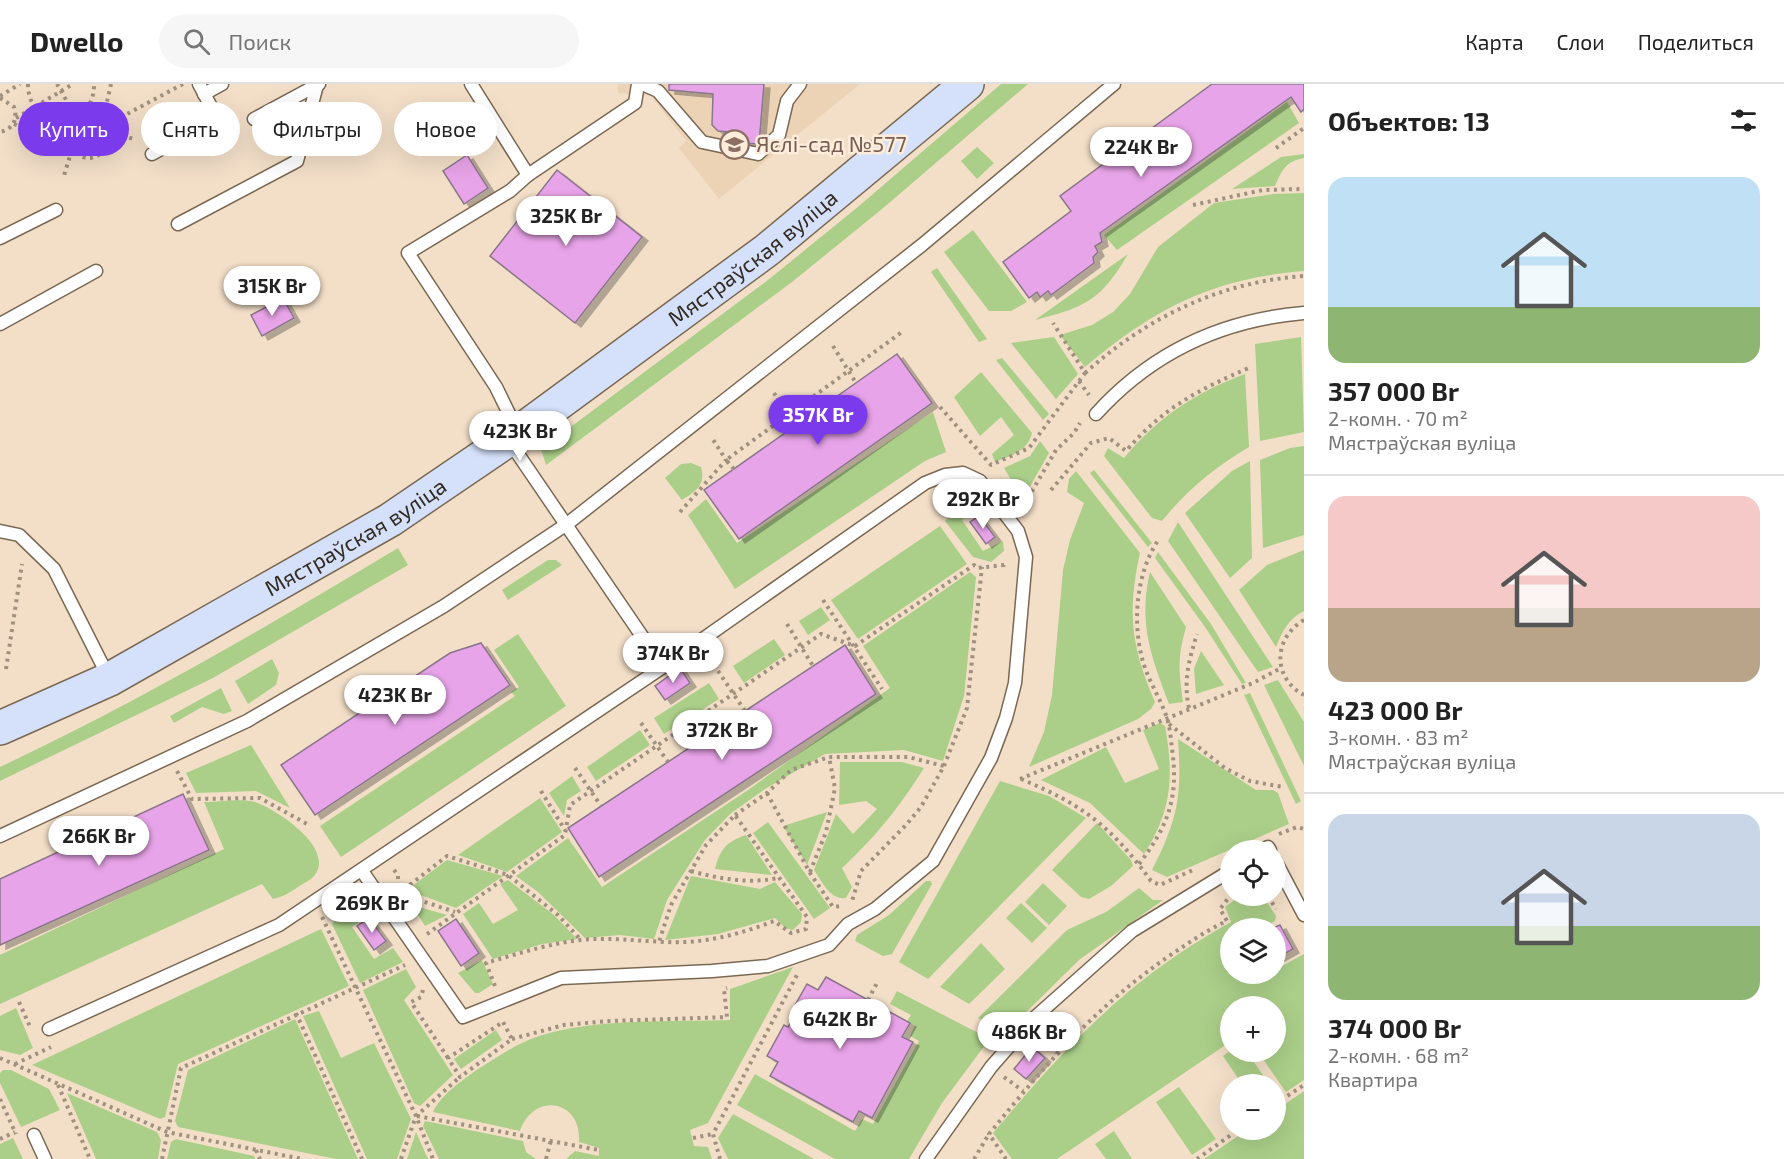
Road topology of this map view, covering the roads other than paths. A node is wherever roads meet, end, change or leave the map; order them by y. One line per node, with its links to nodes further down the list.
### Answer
1 (222, 84): 8 (lane)
2 (317, 84): 9 (lane); 12 (lane)
3 (471, 84): 10 (lane)
4 (640, 84): 5 (lane); 10 (lane)
5 (800, 84)
6 (967, 84): 18 (street, Мястраўская вуліца)
7 (1114, 84): 19 (lane)
8 (202, 89)
9 (285, 102)
10 (528, 175): 18 (lane)
11 (56, 210): 13 (lane)
12 (178, 224)
13 (0, 238)
14 (96, 271): 16 (lane)
15 (1304, 314): 17 (lane)
16 (0, 324)
17 (1090, 414)
18 (513, 436): 19 (lane); 22 (street, Мястраўская вуліца)
19 (567, 524): 21 (lane); 24 (lane)
20 (0, 531): 22 (lane)
21 (663, 667): 25 (lane); 25 (lane)
22 (110, 679): 23 (street, Мястраўская вуліца)
23 (0, 728)
24 (0, 836)
25 (362, 871): 29 (lane)
26 (1220, 877): 32 (lane)
27 (1286, 881): 28 (lane)
28 (1304, 915)
29 (49, 1029)
30 (34, 1136): 31 (lane)
31 (45, 1159)
32 (926, 1159)

